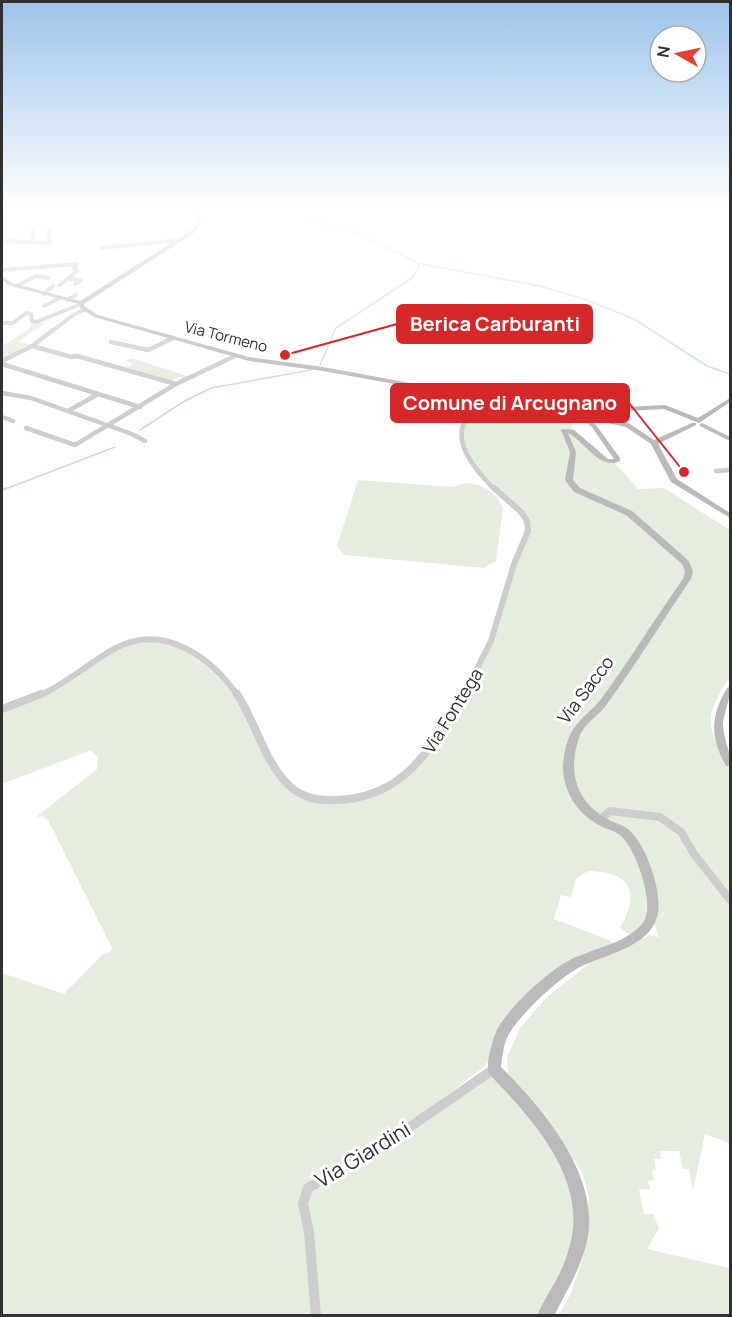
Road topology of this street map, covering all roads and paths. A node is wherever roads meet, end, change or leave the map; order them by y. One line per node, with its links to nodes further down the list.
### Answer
1 (75, 272): 5 (street)
2 (132, 272): 15 (main road)
3 (2, 277): 8 (main road, Via Tormeno)
4 (48, 278): 8 (street)
5 (68, 279): 6 (street); 7 (street)
6 (75, 284)
7 (60, 285)
8 (17, 286): 10 (main road, Via Tormeno)
9 (53, 286): 10 (street)
10 (44, 294): 12 (main road, Via Tormeno)
11 (76, 295): 13 (street)
12 (60, 298): 13 (main road, Via Tormeno); 14 (street)
13 (67, 300): 15 (main road, Via Tormeno)
14 (44, 306)
15 (82, 306): 16 (street); 17 (main road, Via Tormeno); 19 (street)
16 (2, 322)
17 (173, 338): 18 (street, Via Tormeno); 20 (main road, Via Tormeno)
18 (111, 342)
19 (32, 346): 21 (street); 22 (street)
20 (235, 356): 22 (street); 25 (main road, Via Tormeno)
21 (2, 362): 24 (street)
22 (176, 384): 27 (street)
23 (2, 393): 28 (street)
24 (98, 394): 27 (street); 28 (street)
25 (494, 398): 29 (main road, Via Tormeno); 43 (street, Via Fontega)
26 (730, 400): 32 (main road)
27 (140, 407): 33 (street)
28 (68, 411): 33 (street)
29 (612, 412): 32 (main road); 34 (main road, Via Tormeno)
30 (2, 417): 31 (street)
31 (13, 421)
32 (698, 423): 36 (main road); 38 (main road)
33 (110, 425): 35 (street); 37 (street)
34 (628, 425): 38 (main road, Via Tormeno); 45 (main road, Via Sacco)
35 (26, 428)
36 (730, 438)
37 (145, 441)
38 (654, 443): 41 (main road)
39 (730, 470): 40 (street)
40 (716, 471)
41 (730, 516)
42 (730, 690): 44 (main road)
43 (2, 709)
44 (730, 763)
45 (599, 820): 46 (street); 47 (main road, Via Sacco)
46 (730, 900)
47 (494, 1069): 48 (street, Via Giardini); 49 (main road)
48 (316, 1316)
49 (545, 1316)

